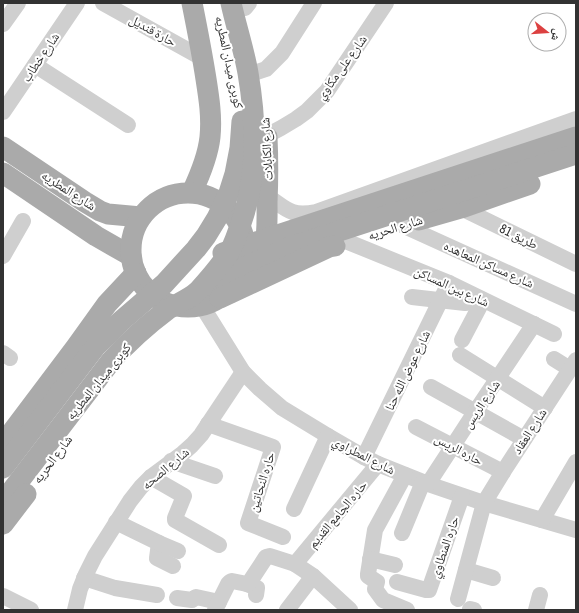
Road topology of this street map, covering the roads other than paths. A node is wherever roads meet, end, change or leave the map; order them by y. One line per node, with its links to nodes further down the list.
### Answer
1 (18, 3): 9 (street)
2 (77, 3): 11 (street, شارع خطاب)
3 (103, 3): 10 (street, حارة قنديل)
4 (192, 3): 10 (main road)
5 (218, 3): 12 (main road, كوبرى ميدان المطريه)
6 (314, 3): 12 (street)
7 (386, 3): 16 (street, شارع على مكاوي)
8 (242, 4): 12 (main road, شارع الكابلات)
9 (3, 24)
10 (202, 58): 20 (main road)
11 (35, 65): 13 (street, شارع خطاب); 15 (street)
12 (247, 73): 16 (main road, شارع الكابلات); 39 (main road, كوبرى ميدان المطريه); 41 (main road, كوبرى ميدان المطريه)
13 (3, 112)
14 (576, 119): 28 (street)
15 (128, 125)
16 (266, 136): 24 (main road, شارع الكابلات)
17 (576, 137): 25 (main road)
18 (3, 147): 26 (main road, شارع المطريه)
19 (576, 154): 25 (main road)
20 (203, 165): 23 (main road); 24 (main road)
21 (576, 168): 27 (main road, شارع الحريه)
22 (3, 173): 30 (main road, شارع المطريه)
23 (192, 192): 29 (main road); 37 (main road)
24 (267, 196): 28 (street); 37 (main road, شارع الكابلات)
25 (414, 199): 39 (main road); 41 (main road)
26 (85, 202): 29 (main road, شارع المطريه); 30 (main road)
27 (462, 208): 32 (main road, شارع الحريه); 35 (street, طريق 81)
28 (316, 212): 33 (main road)
29 (141, 217): 36 (main road)
30 (73, 220): 36 (main road, شارع المطريه)
31 (23, 221): 34 (street)
32 (402, 225): 33 (main road, شارع الحريه); 44 (street, شارع مساكن المعاهده)
33 (339, 245): 38 (street, شارع بين المساكن); 41 (main road, شارع الحريه)
34 (3, 256)
35 (576, 264)
36 (133, 265): 45 (main road); 48 (main road)
37 (235, 283): 41 (main road)
38 (449, 283): 42 (street, شارع بين المساكن); 43 (street, شارع عوض الله حنا)
39 (164, 284): 67 (main road, كوبرى ميدان المطريه)
40 (412, 297): 43 (street)
41 (206, 299): 45 (main road); 51 (street, شارع المطراوي); 52 (main road, كوبرى ميدان المطريه)
42 (482, 299): 43 (street); 46 (street, شارع بين المساكن); 53 (street)
43 (441, 300): 63 (street, شارع عوض الله حنا)
44 (576, 304)
45 (181, 307): 52 (main road, شارع الحريه)
46 (534, 324): 47 (street, شارع بين المساكن); 53 (street, شارع الريس)
47 (554, 334)
48 (76, 347): 52 (main road); 61 (main road)
49 (554, 358): 50 (street)
50 (573, 365): 55 (street, شارع العقاد)
51 (243, 372): 57 (street, شارع الصحه); 59 (street, شارع المطراوي)
52 (105, 378): 74 (main road, كوبرى ميدان المطريه); 79 (main road, شارع الحريه)
53 (498, 378): 55 (street); 56 (street, شارع الريس)
54 (431, 387): 56 (street)
55 (545, 408): 60 (street, شارع العقاد)
56 (475, 412): 60 (street); 62 (street, شارع الريس)
57 (208, 424): 64 (street, شارع الصحه); 84 (street, حاره النحاتين)
58 (416, 427): 62 (street, حاره الريس)
59 (328, 436): 63 (street, شارع المطراوي); 76 (street)
60 (524, 439): 68 (street, شارع العقاد)
61 (3, 444)
62 (453, 446): 68 (street, حاره الريس); 72 (street, شارع الريس)
63 (364, 457): 66 (street, شارع المطراوي)
64 (171, 461): 70 (street); 71 (street, شارع الصحه)
65 (576, 463): 77 (street)
66 (378, 464): 69 (street, شارع المطراوي); 86 (street, حاره الجامع القديم)
67 (3, 468)
68 (503, 472): 75 (street, شارع العقاد)
69 (405, 475): 72 (street, شارع المطراوي); 85 (street)
70 (215, 476)
71 (151, 477): 78 (street, شارع الصحه); 82 (street)
72 (426, 483): 73 (street, شارع المطراوي); 81 (street, شارع الريس)
73 (462, 496): 75 (street, شارع المطراوي); 92 (street, حاره المنطاوي)
74 (3, 502)
75 (484, 503): 77 (street, شارع المطراوي); 88 (street, شارع العقاد)
76 (294, 509)
77 (542, 520): 80 (street, شارع المطراوي)
78 (116, 522): 83 (street); 90 (street, شارع الصحه)
79 (3, 524)
80 (576, 530)
81 (402, 533)
82 (219, 545)
83 (176, 558)
84 (277, 558): 86 (street); 96 (street)
85 (370, 559): 87 (street); 102 (street)
86 (295, 564): 89 (street)
87 (395, 565)
88 (466, 570): 91 (street); 97 (street, شارع العقاد)
89 (313, 576): 100 (street); 101 (street)
90 (84, 578): 93 (street); 99 (street, شارع الصحه)
91 (493, 578)
92 (397, 582)
93 (158, 595)
94 (3, 596): 98 (street)
95 (178, 598): 96 (street)
96 (217, 606)
97 (473, 608)
98 (31, 610)
99 (75, 610)
100 (287, 610)
101 (350, 610)
102 (407, 610)

